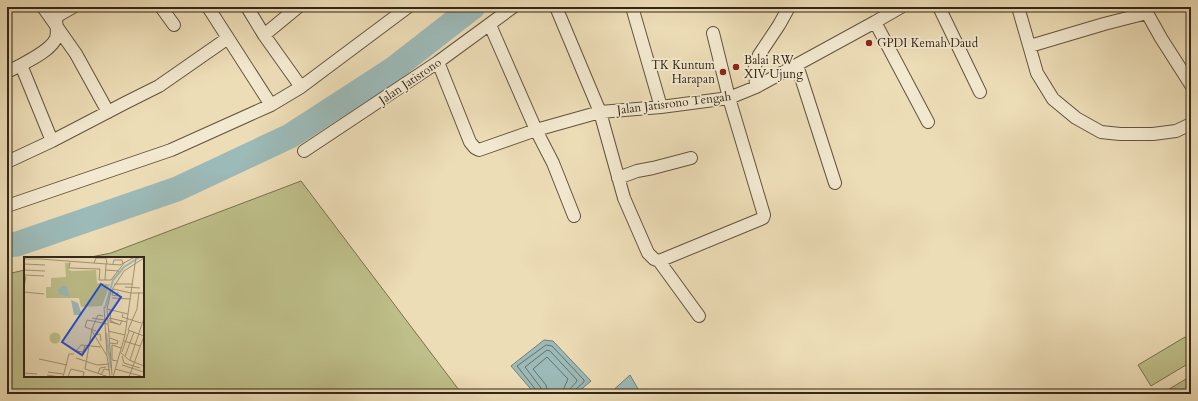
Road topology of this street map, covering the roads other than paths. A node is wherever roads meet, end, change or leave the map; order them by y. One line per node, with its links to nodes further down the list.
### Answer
1 (43, 7): 19 (street)
2 (73, 7): 19 (street)
3 (161, 7): 17 (street)
4 (208, 7): 22 (street)
5 (247, 7): 21 (street)
6 (298, 7): 21 (street)
7 (408, 7): 29 (street)
8 (513, 7): 18 (street, Jalan Jatisrono)
9 (556, 7): 36 (street)
10 (632, 7): 34 (street)
11 (788, 7): 30 (street)
12 (901, 7): 16 (street, Jalan Jatisrono Tengah)
13 (939, 7): 31 (street)
14 (1018, 7): 23 (street)
15 (1145, 10): 23 (street); 28 (street)
16 (875, 22): 26 (street, Jalan Jatisrono Tengah); 37 (street)
17 (174, 25)
18 (490, 25): 24 (street, Jalan Jatisrono); 39 (street)
19 (56, 27): 25 (street); 35 (street)
20 (713, 33): 32 (street)
21 (264, 35): 29 (street)
22 (228, 38): 33 (street); 35 (street)
23 (1030, 46): 38 (street)
24 (438, 62): 39 (street, Jalan Jatisrono Tengah); 41 (street, Jalan Jatisrono)
25 (21, 65): 27 (street); 40 (street)
26 (797, 65): 30 (street, Jalan Jatisrono Tengah); 45 (street)
27 (7, 72)
28 (1191, 85)
29 (301, 87): 33 (street)
30 (756, 87): 32 (street, Jalan Jatisrono Tengah)
31 (980, 92)
32 (729, 98): 34 (street, Jalan Jatisrono Tengah); 48 (street)
33 (271, 104): 46 (street)
34 (661, 107): 36 (street, Jalan Jatisrono Tengah)
35 (108, 112): 40 (street)
36 (600, 112): 39 (street, Jalan Jatisrono Tengah); 44 (street)
37 (928, 122)
38 (1191, 124)
39 (536, 130): 47 (street)
40 (52, 142): 43 (street)
41 (304, 151)
42 (691, 158): 44 (street)
43 (7, 162)
44 (618, 178): 48 (street)
45 (835, 183)
46 (7, 206)
47 (574, 216)
48 (657, 260): 49 (street)
49 (699, 316)

